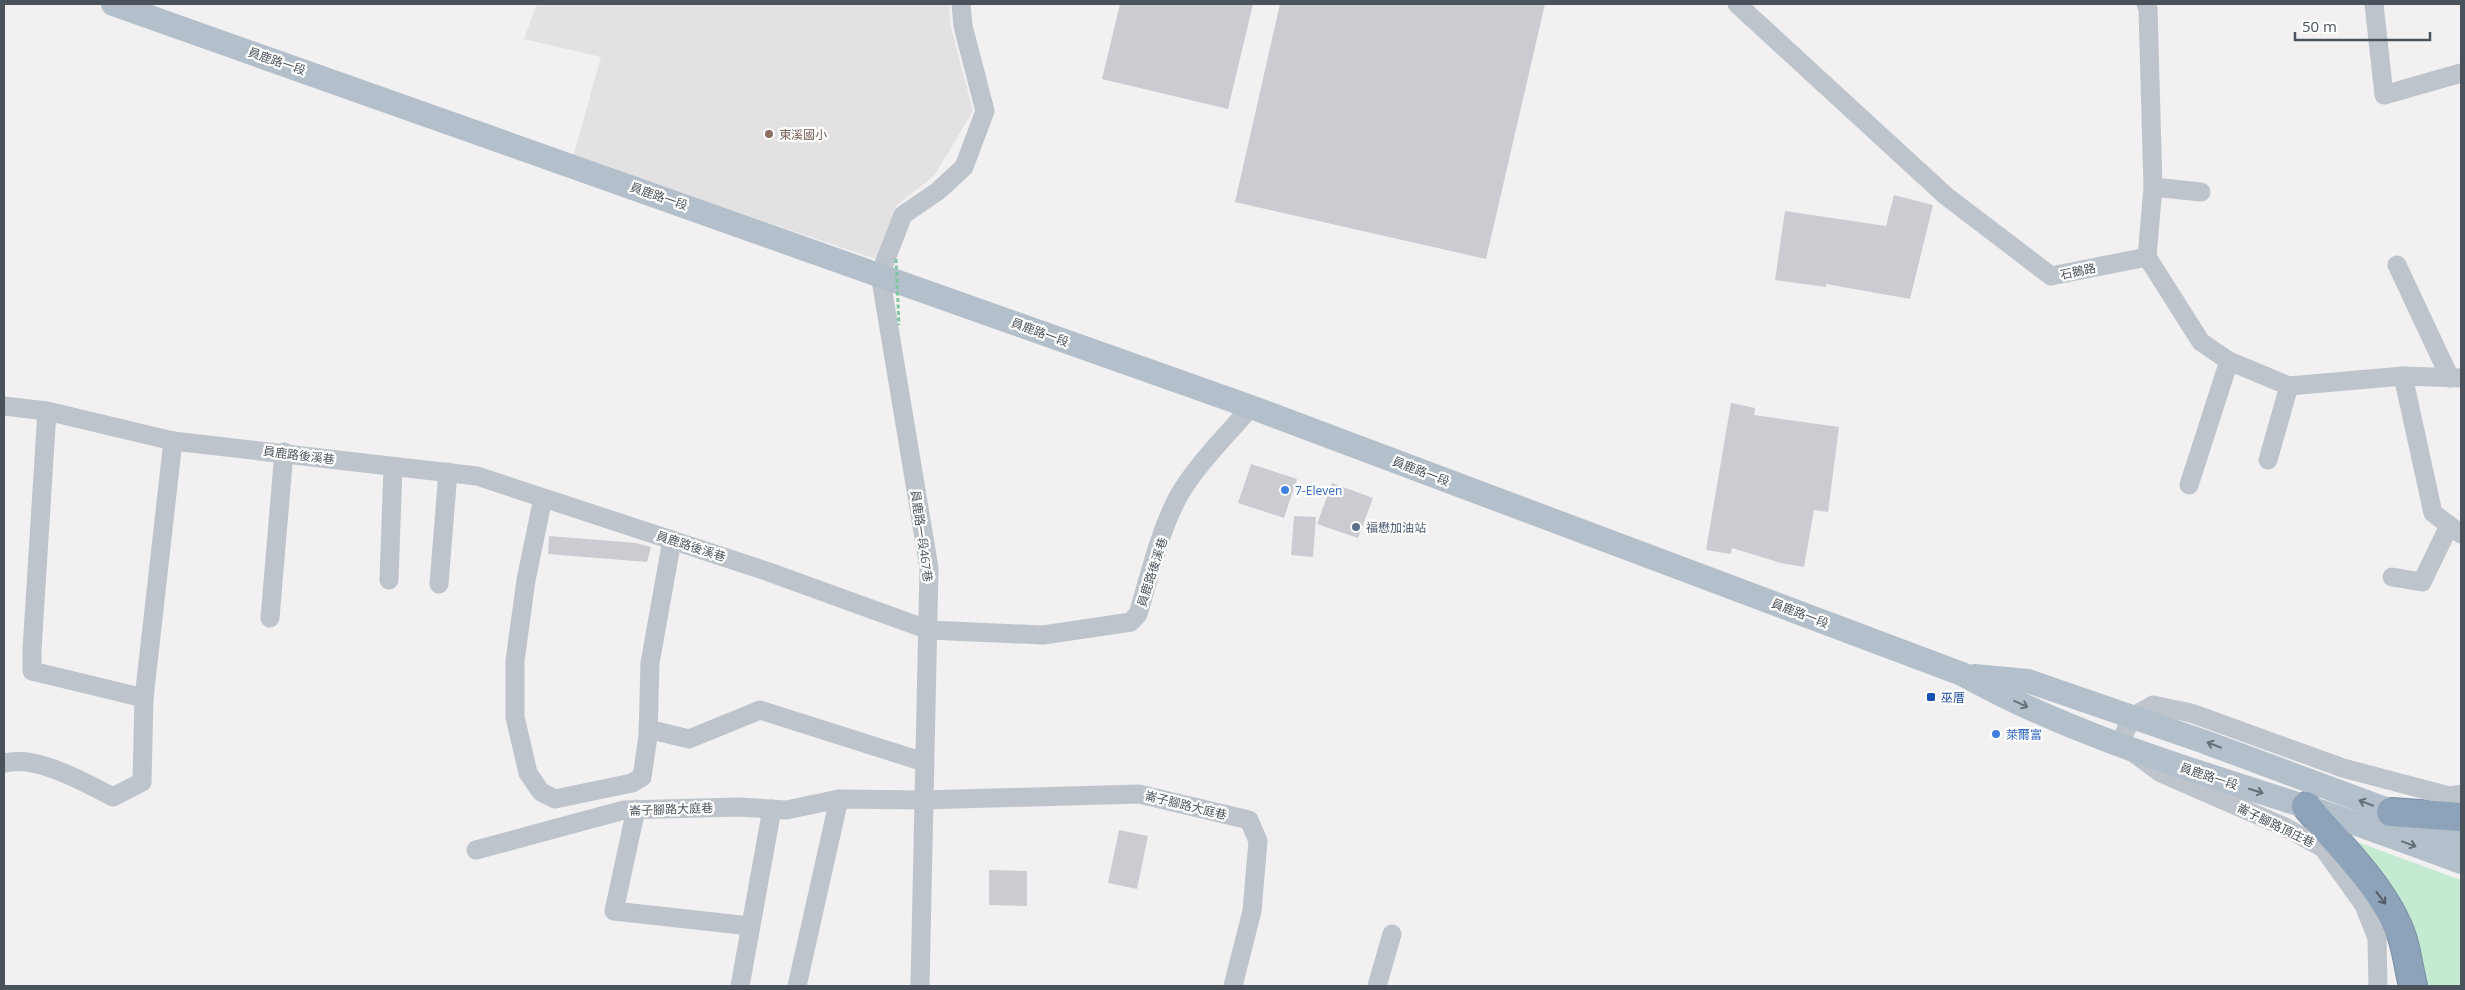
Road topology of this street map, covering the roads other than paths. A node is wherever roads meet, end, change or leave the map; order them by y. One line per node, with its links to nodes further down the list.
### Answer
1 (113, 4): 11 (main road, 員鹿路一段)
2 (961, 4): 11 (street)
3 (1737, 4): 9 (street, 石鵝路)
4 (2146, 4): 7 (street)
5 (2374, 4): 6 (street)
6 (2461, 74)
7 (2153, 187): 8 (street); 9 (street)
8 (2201, 192)
9 (2147, 256): 12 (street)
10 (2397, 265): 14 (street)
11 (888, 266): 17 (main road, 員鹿路一段); 32 (street, 員鹿路一段467巷)
12 (2229, 361): 15 (street); 24 (street)
13 (2403, 376): 14 (street); 15 (street); 26 (street)
14 (2455, 378)
15 (2289, 386): 21 (street)
16 (4, 406): 18 (street, 員鹿路後溪巷)
17 (1251, 407): 32 (street, 員鹿路後溪巷); 33 (main road, 員鹿路一段)
18 (47, 411): 19 (street, 員鹿路後溪巷); 34 (street)
19 (173, 441): 20 (street, 員鹿路後溪巷); 34 (street)
20 (284, 452): 22 (street, 員鹿路後溪巷); 31 (street)
21 (2268, 460)
22 (393, 467): 23 (street, 員鹿路後溪巷); 29 (street)
23 (448, 472): 25 (street, 員鹿路後溪巷); 30 (street)
24 (2189, 485)
25 (543, 498): 27 (street, 員鹿路後溪巷); 36 (street)
26 (2455, 530): 28 (street)
27 (672, 540): 32 (street, 員鹿路後溪巷); 36 (street)
28 (2392, 577)
29 (389, 580)
30 (439, 584)
31 (270, 618)
32 (929, 630): 38 (street, 員鹿路一段467巷)
33 (1962, 674): 35 (main road, 員鹿路一段); 37 (main road, 員鹿路一段, one-way to 37)
34 (144, 698): 39 (street)
35 (2132, 717): 37 (street); 40 (street); 46 (main road, 員鹿路一段, one-way to 35)
36 (648, 729): 38 (street)
37 (2120, 743): 43 (main road, 員鹿路一段, one-way to 43); 58 (street, 崙子腳路頂庄巷)
38 (924, 762): 42 (street, 員鹿路一段467巷)
39 (4, 763)
40 (2461, 794)
41 (839, 799): 42 (street, 崙子腳路大庭巷); 45 (street, 崙子腳路大庭巷); 54 (street)
42 (923, 800): 55 (street); 56 (street, 崙子腳路大庭巷)
43 (2306, 806): 50 (main road, 員鹿路一段, one-way to 50); 59 (highway, one-way to 59)
44 (636, 809): 45 (street, 崙子腳路大庭巷); 49 (street, 崙子腳路大庭巷); 51 (street)
45 (772, 809): 51 (street)
46 (2391, 812): 47 (highway); 48 (main road, 員鹿路一段)
47 (2461, 817)
48 (2461, 837)
49 (476, 850)
50 (2461, 862)
51 (750, 926): 53 (street)
52 (1392, 934): 57 (street)
53 (740, 986)
54 (797, 986)
55 (920, 986)
56 (1233, 986)
57 (1377, 986)
58 (2378, 986)
59 (2412, 986)

